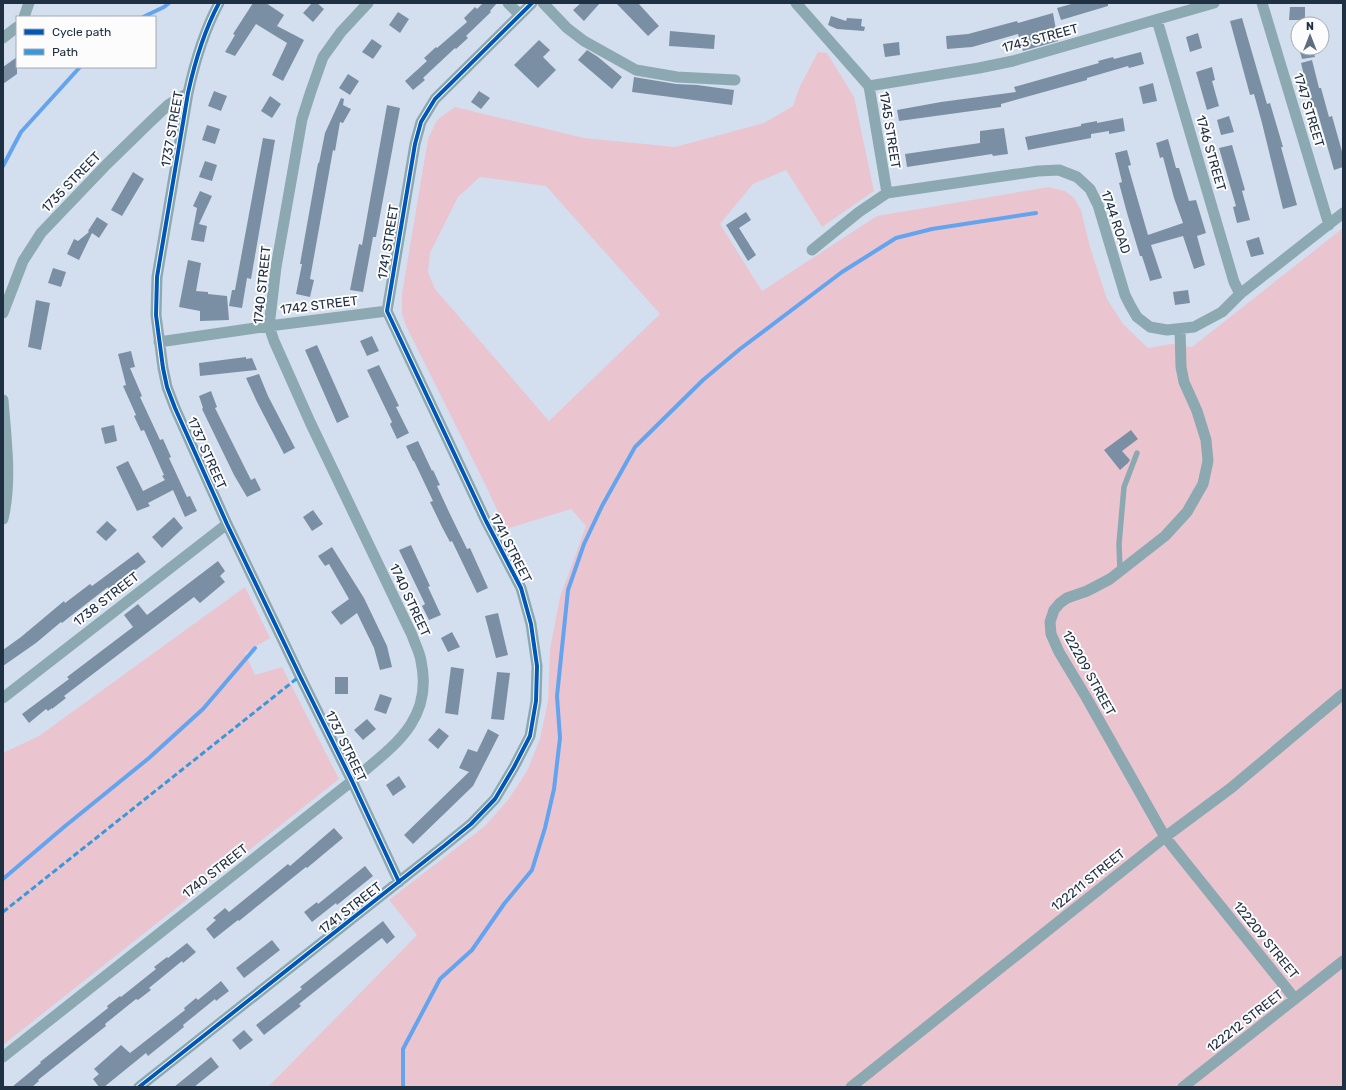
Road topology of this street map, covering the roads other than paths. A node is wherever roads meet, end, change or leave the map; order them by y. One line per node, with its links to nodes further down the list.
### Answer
1 (28, 3): 11 (street)
2 (219, 3): 17 (street, 1737 STREET)
3 (368, 3): 25 (street, 1740 STREET)
4 (508, 3): 10 (street)
5 (532, 3): 10 (street, 1741 STREET)
6 (543, 3): 15 (street)
7 (796, 3): 16 (street, 1745 STREET)
8 (1214, 3): 12 (street, 1743 STREET)
9 (1262, 3): 20 (street, 1747 STREET)
10 (519, 14): 23 (street, 1741 STREET)
11 (24, 16)
12 (1157, 20): 16 (street, 1743 STREET); 22 (street, 1746 STREET)
13 (16, 28): 14 (street)
14 (3, 38)
15 (735, 80)
16 (869, 86): 18 (street, 1745 STREET)
17 (188, 93): 24 (street, 1735 STREET); 27 (street, 1737 STREET)
18 (886, 193): 21 (street, 1744 ROAD); 26 (street, 1744 ROAD)
19 (1343, 214): 20 (street, 1744 ROAD)
20 (1329, 225): 22 (street, 1744 ROAD)
21 (812, 250)
22 (1240, 294): 26 (street, 1744 ROAD)
23 (387, 311): 25 (street, 1742 STREET); 37 (street, 1741 STREET)
24 (3, 313)
25 (269, 326): 27 (street, 1742 STREET); 35 (street, 1740 STREET)
26 (1180, 329): 32 (street, 122209 STREET)
27 (159, 342): 31 (street, 1737 STREET)
28 (3, 400): 30 (street)
29 (1137, 452): 32 (lane)
30 (3, 519)
31 (227, 524): 34 (street, 1738 STREET); 35 (street, 1737 STREET)
32 (1120, 571): 36 (street, 122209 STREET)
33 (1343, 694): 36 (street, 122211 STREET)
34 (3, 698)
35 (352, 780): 37 (street, 1737 STREET); 40 (street, 1740 STREET)
36 (1165, 836): 39 (street, 122209 STREET); 42 (street, 122211 STREET)
37 (399, 882): 41 (street, 1741 STREET)
38 (1343, 961): 39 (street, 122212 STREET)
39 (1295, 999): 43 (street, 122212 STREET)
40 (3, 1057)
41 (140, 1087)
42 (851, 1087)
43 (1183, 1087)

